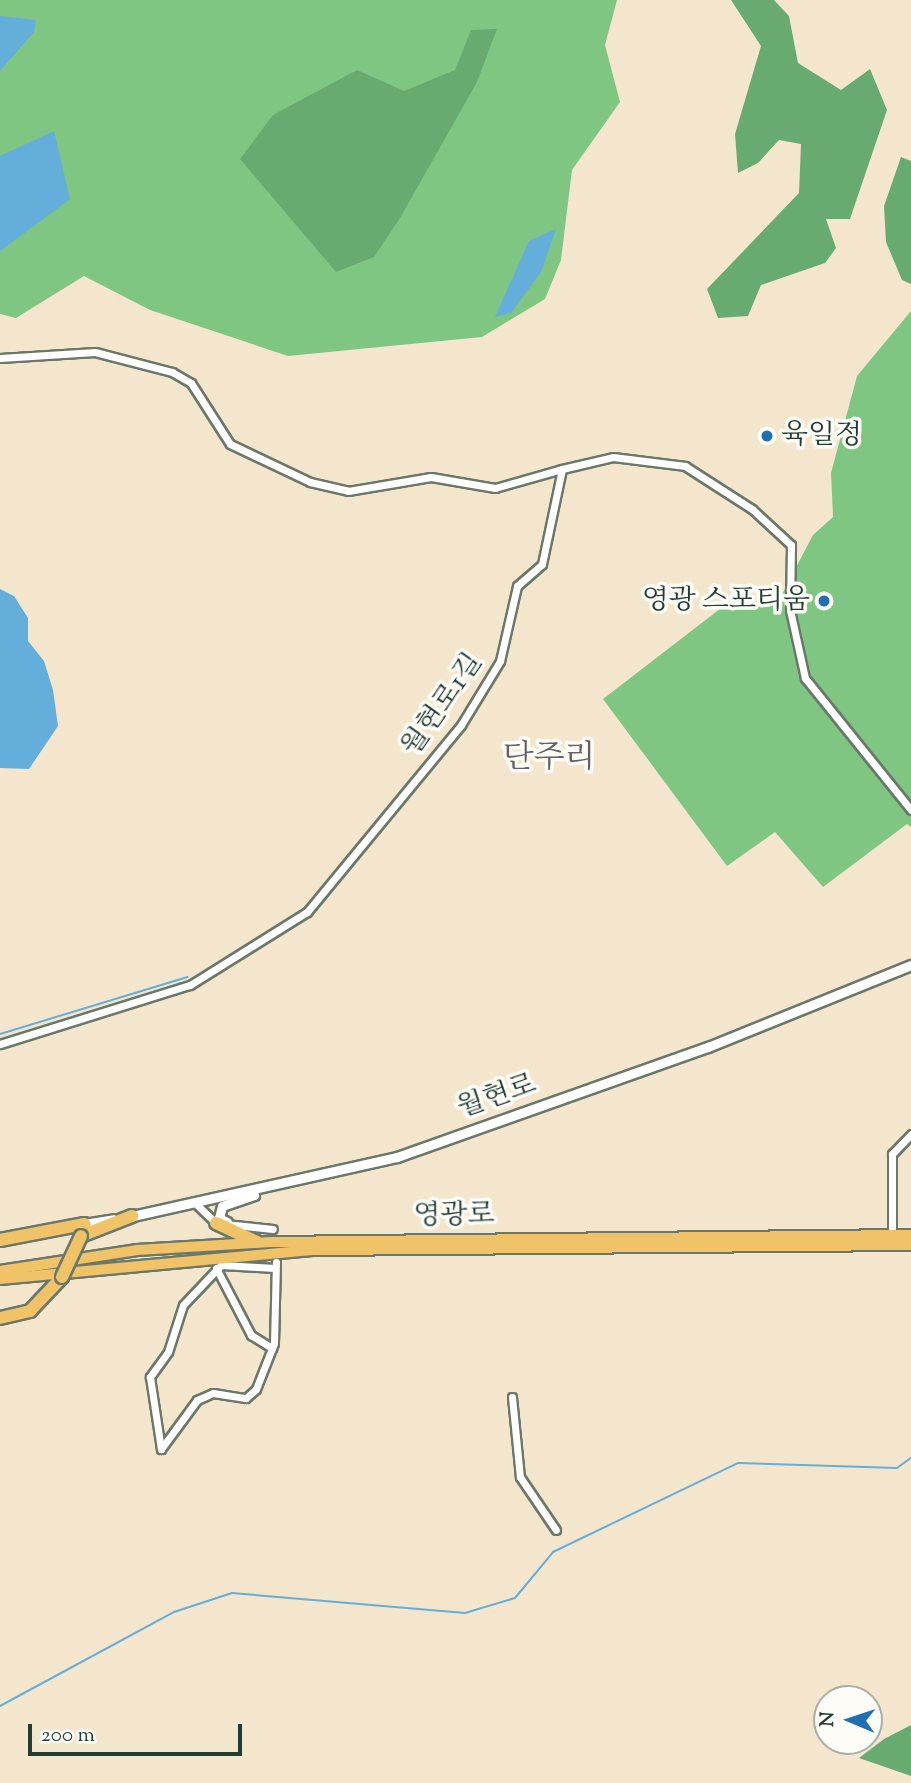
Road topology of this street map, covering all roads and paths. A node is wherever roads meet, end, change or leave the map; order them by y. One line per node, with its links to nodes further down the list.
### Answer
1 (0, 358): 2 (street)
2 (562, 469): 3 (street); 5 (street, 월현로1길)
3 (911, 810)
4 (911, 965): 7 (street, 월현로)
5 (0, 1044)
6 (911, 1134): 11 (street)
7 (287, 1184): 8 (street, 월현로); 10 (street)
8 (194, 1202): 9 (street, 월현로); 10 (street)
9 (132, 1216): 13 (highway)
10 (222, 1223): 12 (street); 16 (highway)
11 (892, 1227)
12 (273, 1229)
13 (83, 1230): 15 (highway); 21 (highway, bridge)
14 (911, 1235): 16 (main road, 영광로)
15 (0, 1240)
16 (257, 1242): 19 (main road, 영광로)
17 (911, 1245): 20 (main road, 영광로)
18 (216, 1268): 22 (street); 22 (street); 22 (street)
19 (0, 1271)
20 (0, 1279)
21 (0, 1318)
22 (272, 1348)
23 (513, 1397): 24 (street)
24 (556, 1531)

